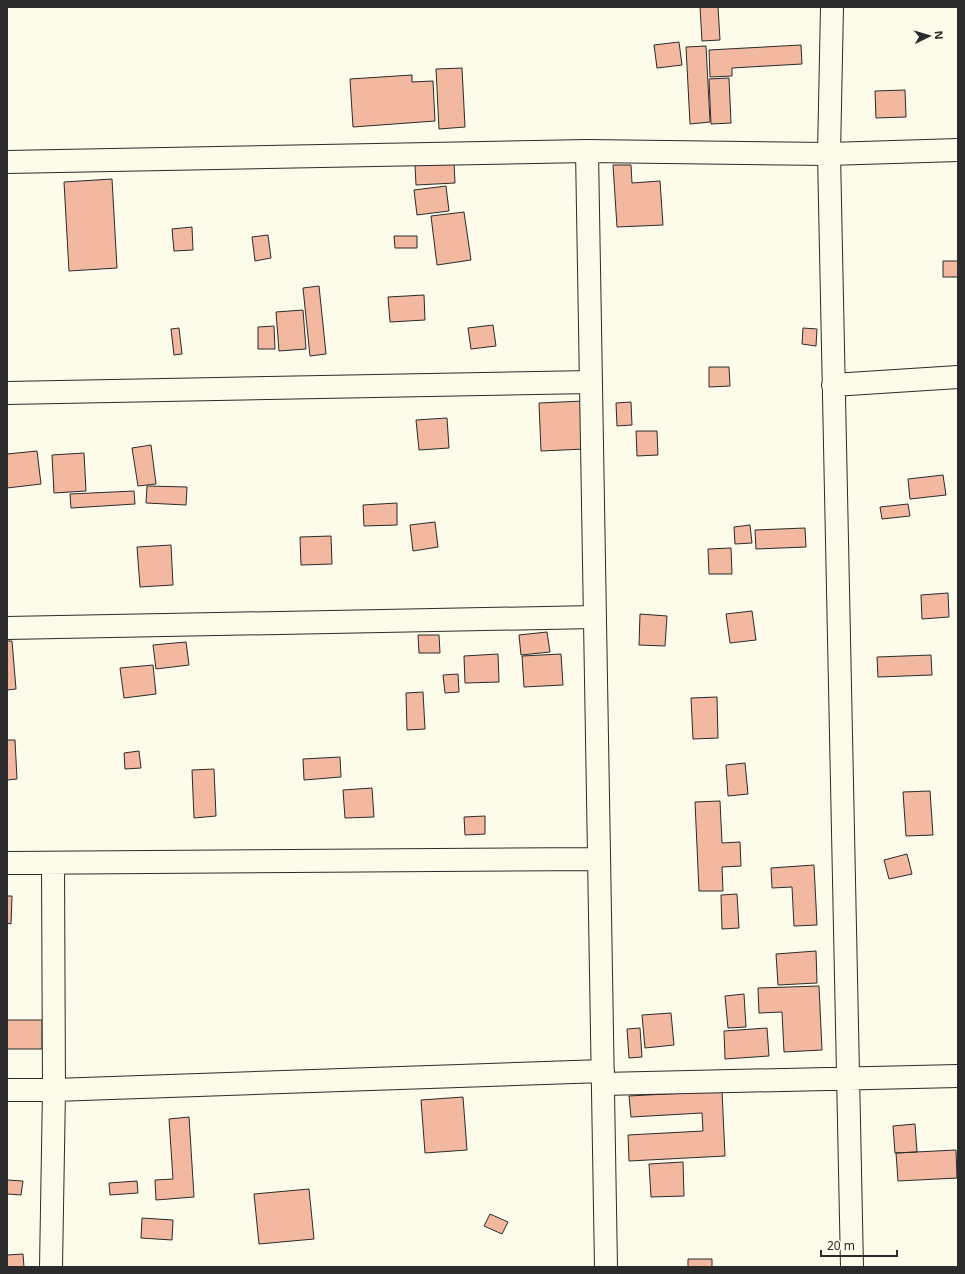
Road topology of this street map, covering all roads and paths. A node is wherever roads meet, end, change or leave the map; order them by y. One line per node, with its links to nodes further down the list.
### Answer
1 (832, 7): 4 (street)
2 (958, 150): 4 (street)
3 (587, 151): 4 (street); 5 (street); 7 (street)
4 (829, 154): 8 (street)
5 (7, 162)
6 (958, 377): 8 (street)
7 (591, 382): 9 (street); 10 (street)
8 (833, 385): 17 (street)
9 (7, 393)
10 (595, 617): 11 (street); 12 (street)
11 (7, 628)
12 (599, 859): 14 (street); 16 (street)
13 (7, 863): 14 (street)
14 (53, 863): 19 (street)
15 (958, 1076): 17 (street)
16 (603, 1078): 17 (street); 19 (street); 21 (street)
17 (848, 1078): 22 (street)
18 (7, 1090): 19 (street)
19 (54, 1090): 20 (street)
20 (51, 1267)
21 (606, 1267)
22 (852, 1267)

